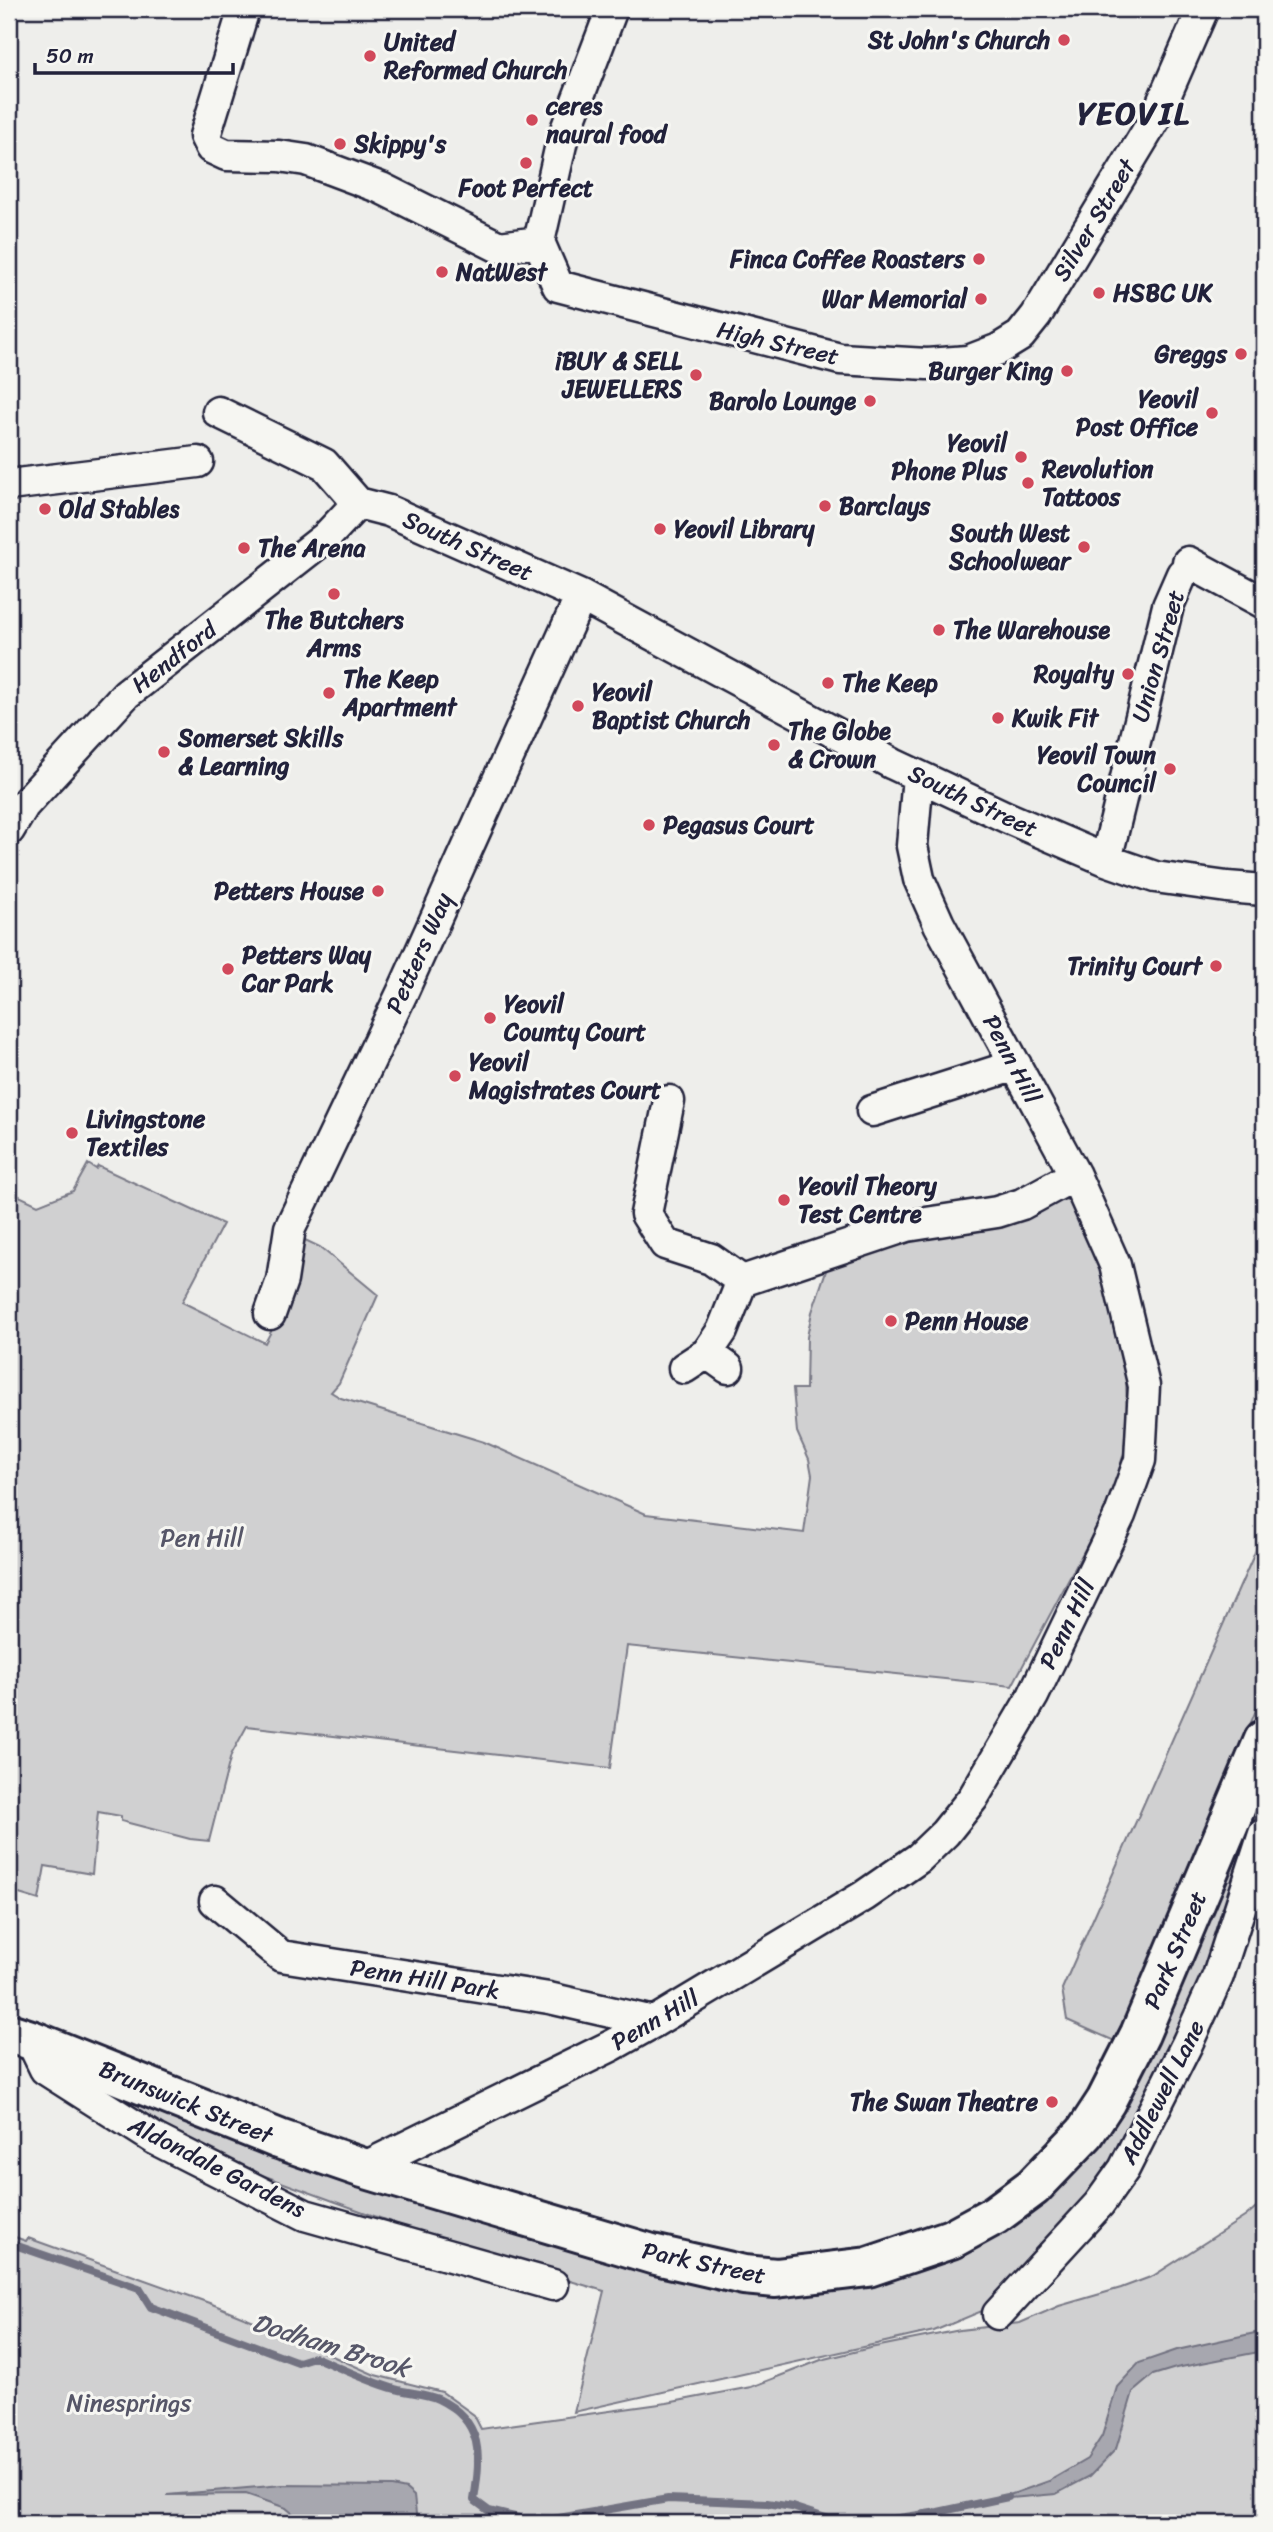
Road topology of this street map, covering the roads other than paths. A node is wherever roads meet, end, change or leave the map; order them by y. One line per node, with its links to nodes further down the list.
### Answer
1 (244, 9): 4 (street)
2 (612, 9): 4 (street)
3 (1203, 9): 5 (street, Silver Street)
4 (539, 242): 5 (street, High Street)
5 (1036, 316)
6 (218, 412): 9 (street)
7 (198, 462): 8 (street)
8 (9, 485)
9 (358, 503): 10 (street, South Street); 13 (street, Hendford)
10 (581, 596): 12 (street, South Street); 21 (street, Petters Way)
11 (1264, 603): 14 (street, Union Street)
12 (918, 776): 14 (street, South Street); 16 (street, Penn Hill)
13 (11, 823)
14 (1107, 860): 15 (street, South Street)
15 (1264, 890)
16 (1016, 1065): 18 (street); 19 (street, Penn Hill)
17 (669, 1101): 20 (street)
18 (872, 1111)
19 (1076, 1175): 20 (street); 26 (street, Penn Hill)
20 (742, 1280): 22 (street)
21 (270, 1314)
22 (706, 1363)
23 (1264, 1740): 28 (street, Park Street)
24 (1264, 1834): 30 (street, Addlewell Lane)
25 (215, 1901): 26 (street, Penn Hill Park)
26 (654, 2022): 28 (street, Penn Hill)
27 (20, 2036): 28 (street, Brunswick Street); 29 (street, Aldondale Gardens)
28 (363, 2168)
29 (553, 2285)
30 (998, 2314)

